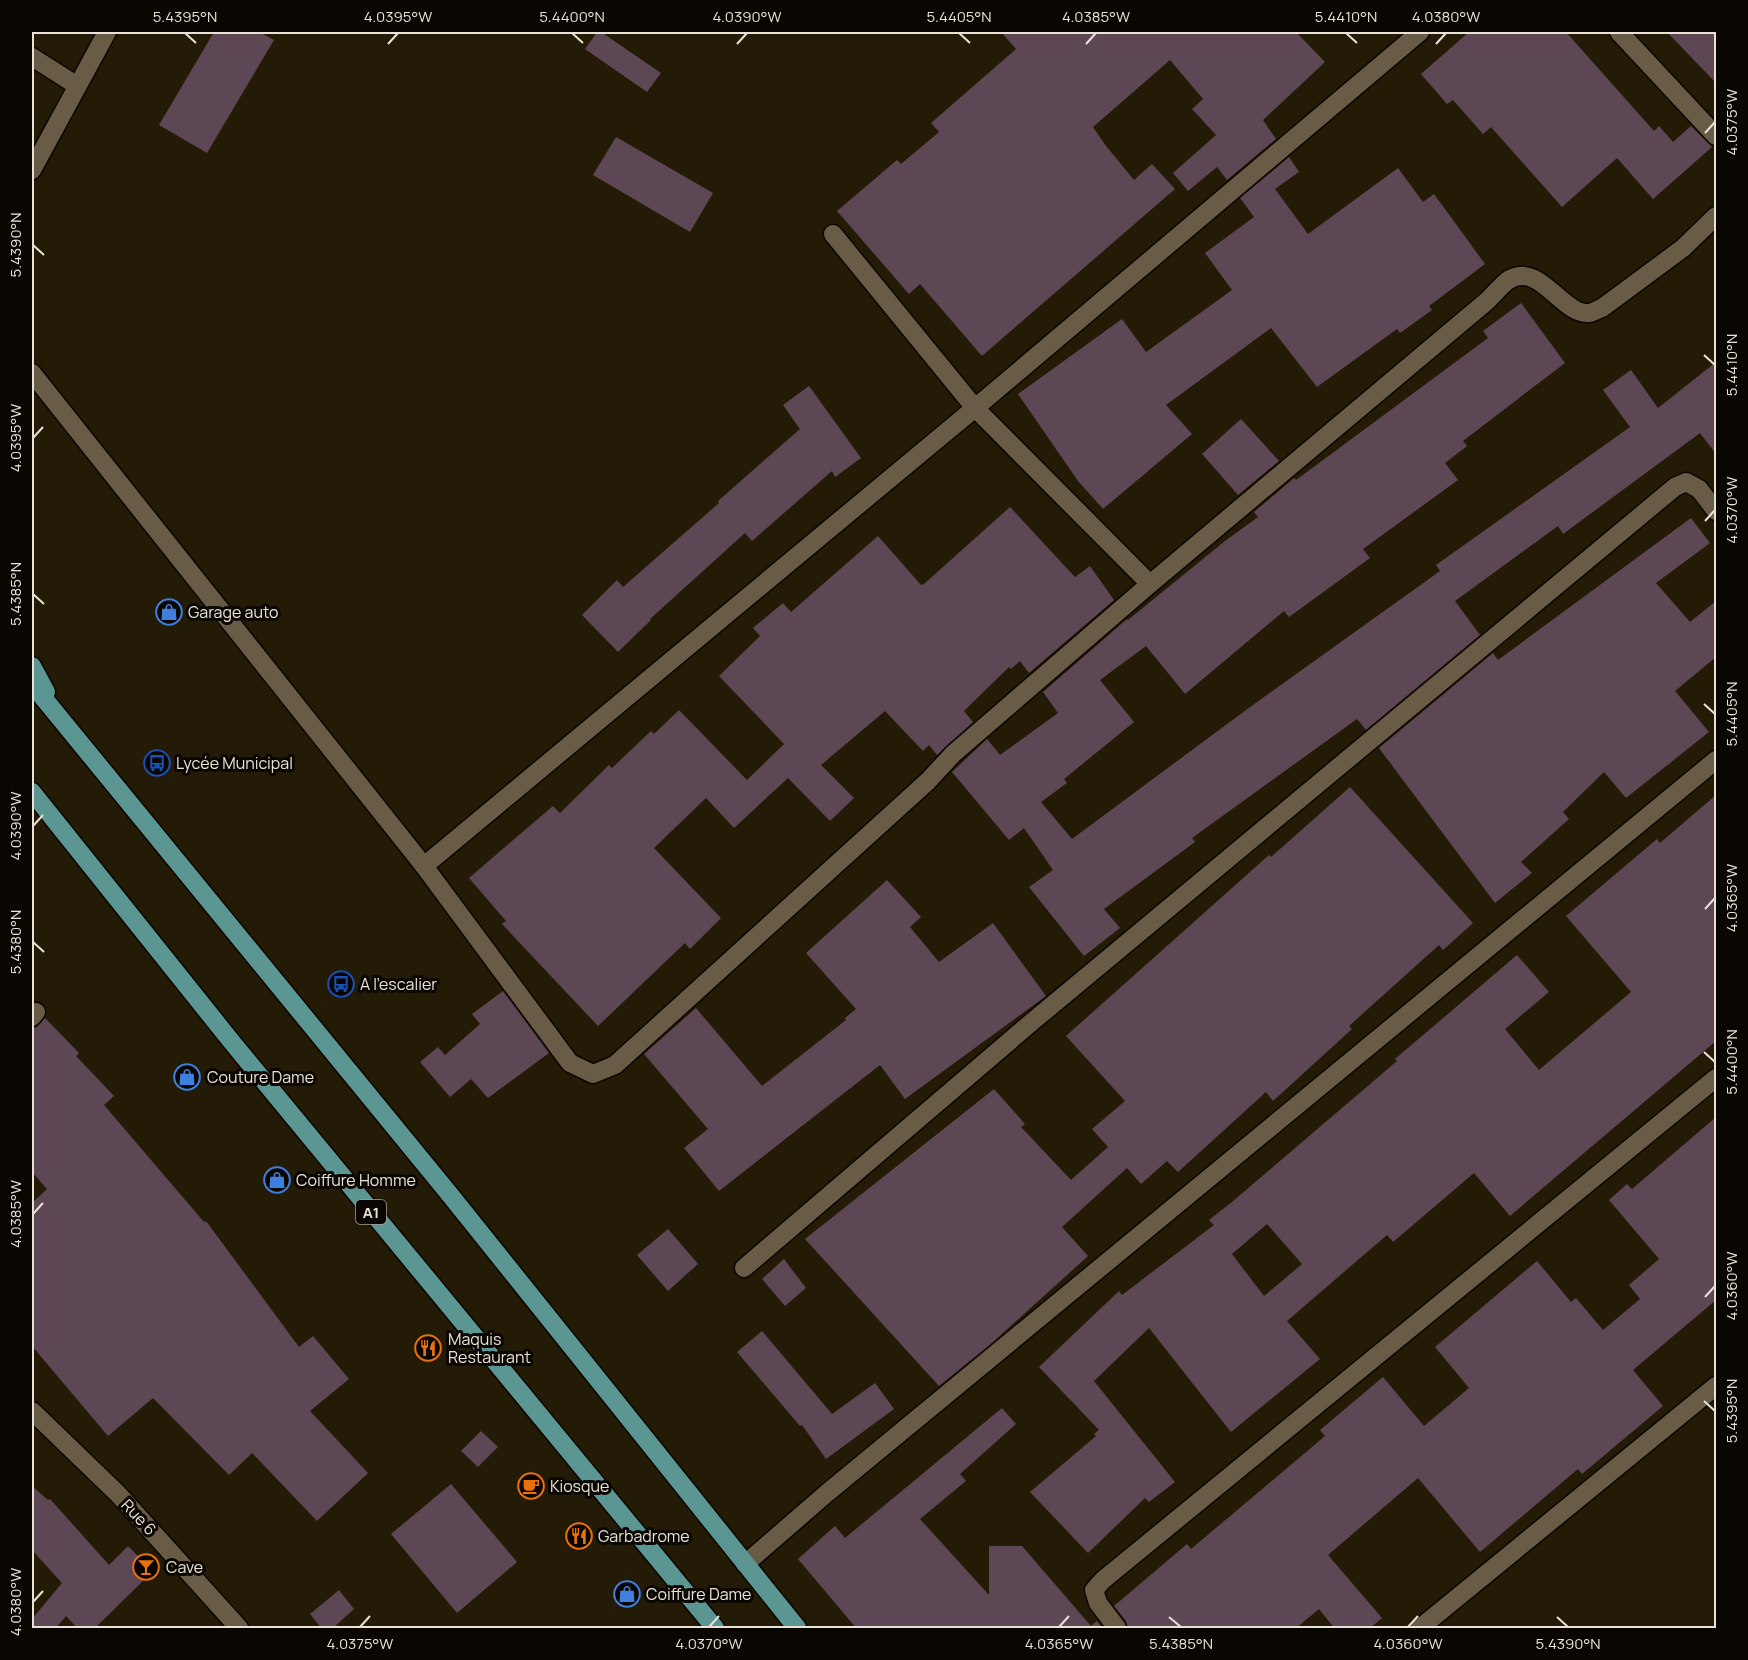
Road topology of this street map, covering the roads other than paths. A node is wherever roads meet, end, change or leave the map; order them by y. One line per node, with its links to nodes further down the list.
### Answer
1 (107, 32): 5 (street)
2 (1420, 32): 11 (street)
3 (1619, 32): 6 (street)
4 (32, 57): 5 (street)
5 (76, 86): 7 (street)
6 (1716, 136)
7 (32, 170)
8 (1716, 216): 13 (street)
9 (833, 234): 11 (street)
10 (32, 373): 19 (street)
11 (975, 408): 13 (street); 19 (street)
12 (1716, 510): 21 (street)
13 (1150, 584): 19 (street)
14 (32, 666): 16 (main road)
15 (32, 684): 16 (main road)
16 (62, 719): 24 (main road)
17 (1716, 760): 24 (street)
18 (32, 792): 26 (main road, A1)
19 (424, 866)
20 (1716, 1078): 28 (street)
21 (744, 1268)
22 (1716, 1386): 29 (street)
23 (32, 1411): 25 (street, Rue 6)
24 (745, 1564): 27 (main road)
25 (239, 1629)
26 (715, 1629)
27 (797, 1629)
28 (1117, 1629)
29 (1420, 1629)

